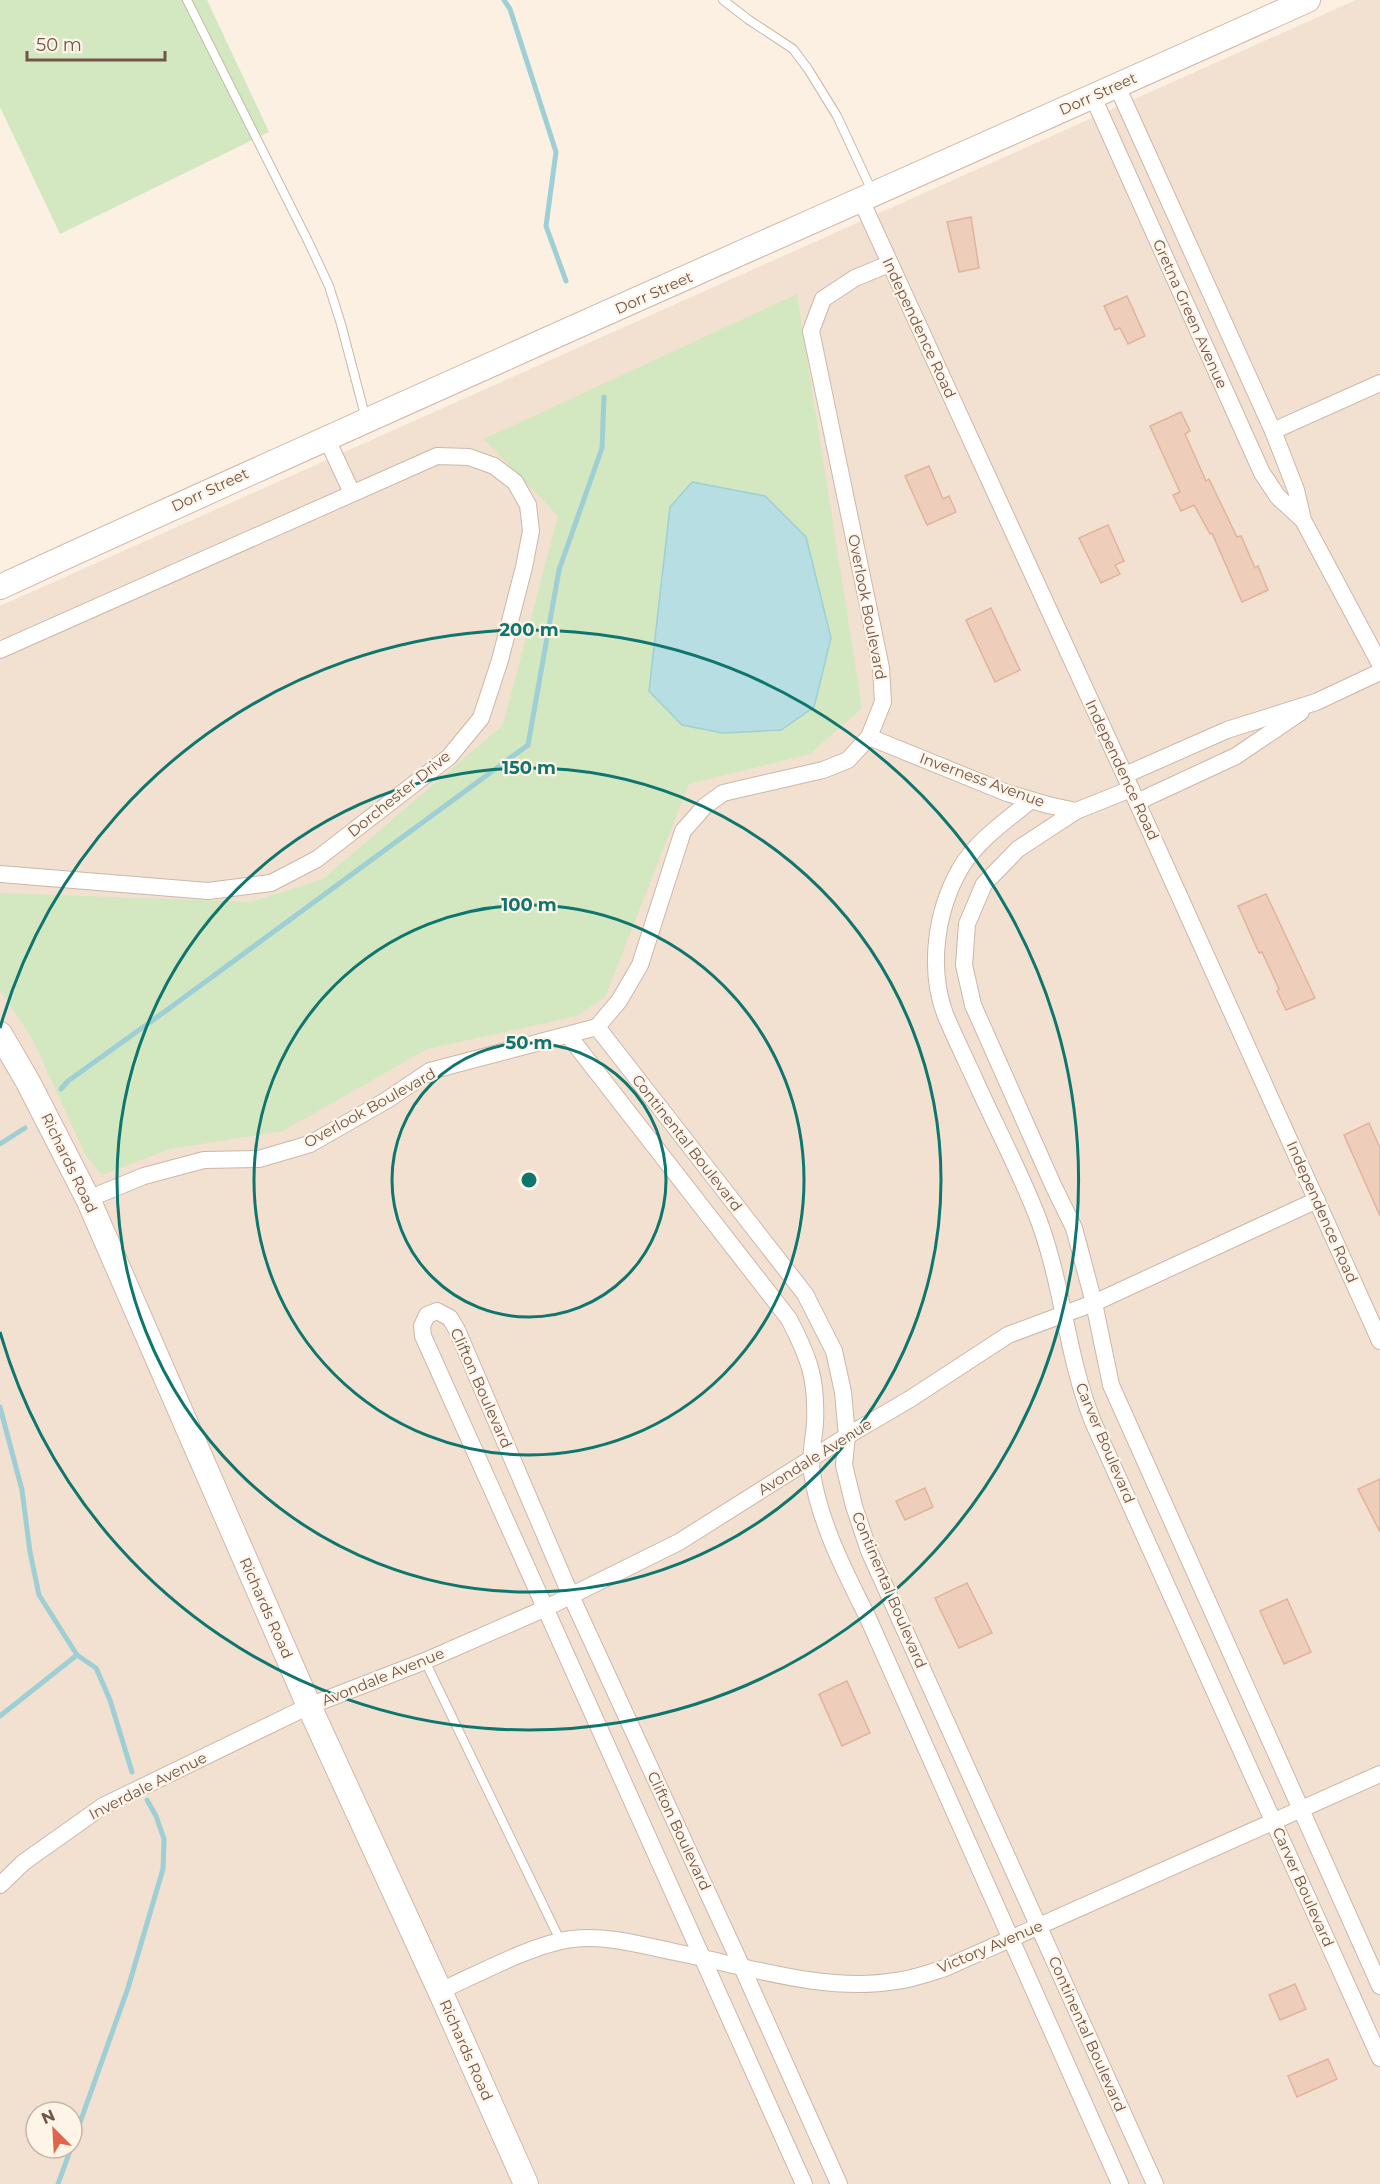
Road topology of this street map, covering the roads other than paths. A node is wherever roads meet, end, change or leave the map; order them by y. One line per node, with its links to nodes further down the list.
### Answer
1 (186, 0): 10 (lane)
2 (723, 0): 6 (lane)
3 (1308, 0): 4 (main road, Dorr Street)
4 (1117, 86): 5 (main road, Dorr Street); 9 (street, Gretna Green Avenue)
5 (1093, 97): 6 (main road, Dorr Street); 11 (street, Gretna Green Avenue)
6 (867, 197): 7 (street, Independence Road); 10 (main road, Dorr Street)
7 (889, 264): 23 (street, Overlook Boulevard); 24 (street, Independence Road)
8 (1380, 383): 12 (street)
9 (1266, 414): 11 (street); 12 (street, Gretna Green Avenue)
10 (366, 420): 13 (main road, Dorr Street)
11 (1240, 426): 15 (street, Gretna Green Avenue)
12 (1273, 431): 14 (street, Gretna Green Avenue)
13 (326, 437): 16 (street); 18 (main road, Dorr Street)
14 (1281, 452): 15 (street); 17 (street, Gretna Green Avenue)
15 (1257, 463): 17 (street, Gretna Green Avenue)
16 (352, 493): 19 (street, Dorchester Drive); 27 (street, Dorchester Drive)
17 (1303, 520): 20 (street, Gretna Green Avenue)
18 (0, 587)
19 (0, 650)
20 (1380, 664)
21 (1380, 672): 22 (street)
22 (1316, 702): 24 (street); 24 (street)
23 (869, 737): 25 (street, Inverness Avenue); 28 (street, Overlook Boulevard)
24 (1131, 789): 26 (street); 32 (street, Independence Road)
25 (1031, 800): 26 (street, Inverness Avenue); 34 (street, Carver Boulevard)
26 (1076, 811): 33 (street, Carver Boulevard)
27 (0, 874)
28 (597, 1027): 30 (street, Overlook Boulevard); 36 (street, Continental Boulevard)
29 (0, 1034): 31 (main road, Richards Road)
30 (568, 1035): 31 (street, Overlook Boulevard); 37 (street, Continental Boulevard)
31 (88, 1199): 41 (main road, Richards Road)
32 (1317, 1200): 33 (street, Avondale Avenue); 35 (street, Independence Road)
33 (1094, 1304): 34 (street, Avondale Avenue); 43 (street, Carver Boulevard)
34 (1064, 1314): 36 (street, Avondale Avenue); 44 (street, Carver Boulevard)
35 (1380, 1341)
36 (847, 1436): 37 (street, Avondale Avenue); 46 (street, Continental Boulevard)
37 (812, 1458): 38 (street, Avondale Avenue); 47 (street, Continental Boulevard)
38 (571, 1596): 39 (street, Avondale Avenue); 39 (street, Clifton Boulevard); 50 (street, Clifton Boulevard)
39 (546, 1608): 40 (street, Avondale Avenue); 49 (street, Clifton Boulevard)
40 (425, 1661): 41 (street, Avondale Avenue); 48 (lane)
41 (309, 1706): 45 (street, Inverdale Avenue); 52 (main road, Richards Road)
42 (1380, 1774): 43 (street, Victory Avenue)
43 (1301, 1810): 44 (street, Victory Avenue); 51 (street, Carver Boulevard)
44 (1274, 1822): 46 (street, Victory Avenue); 53 (street, Carver Boulevard)
45 (0, 1885)
46 (1038, 1926): 47 (street, Victory Avenue); 58 (street, Continental Boulevard)
47 (1011, 1939): 50 (street, Victory Avenue); 57 (street, Continental Boulevard)
48 (561, 1942): 49 (street, Victory Avenue); 52 (street, Victory Avenue)
49 (702, 1958): 50 (street, Victory Avenue); 55 (street, Clifton Boulevard)
50 (741, 1965): 56 (street, Clifton Boulevard)
51 (1380, 1986)
52 (440, 1991): 54 (main road, Richards Road)
53 (1380, 2058)
54 (526, 2184)
55 (804, 2184)
56 (839, 2184)
57 (1120, 2184)
58 (1155, 2184)

